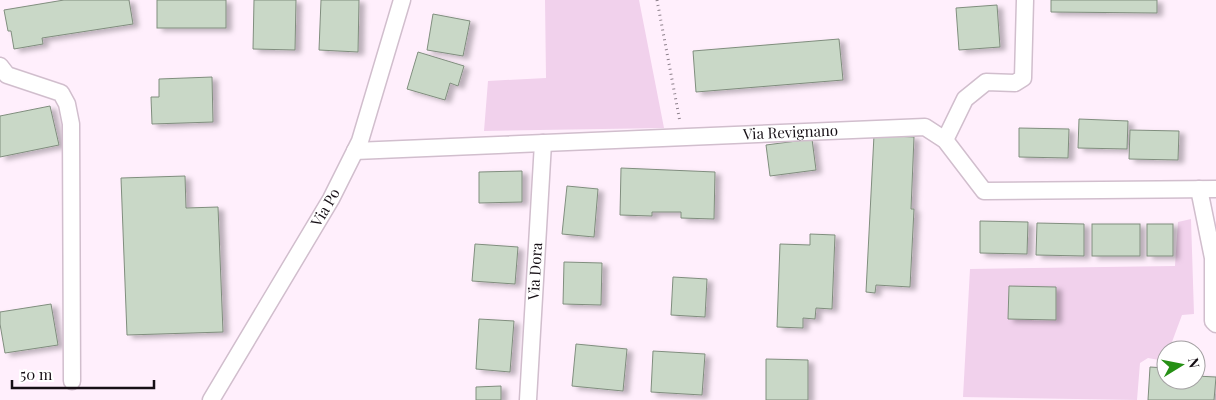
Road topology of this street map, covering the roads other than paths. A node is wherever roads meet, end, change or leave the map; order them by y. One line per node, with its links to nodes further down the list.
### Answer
1 (402, 0): 6 (street, Via Po)
2 (1024, 0): 4 (street)
3 (0, 66): 10 (street)
4 (945, 140): 5 (street, Via Revignano); 7 (street, Via Revignano)
5 (544, 143): 6 (street, Via Revignano); 12 (street, Via Dora)
6 (355, 151): 11 (street, Via Po)
7 (1199, 189): 8 (street, Via Revignano); 9 (street)
8 (1216, 189)
9 (1216, 324)
10 (72, 381)
11 (211, 400)
12 (528, 400)

